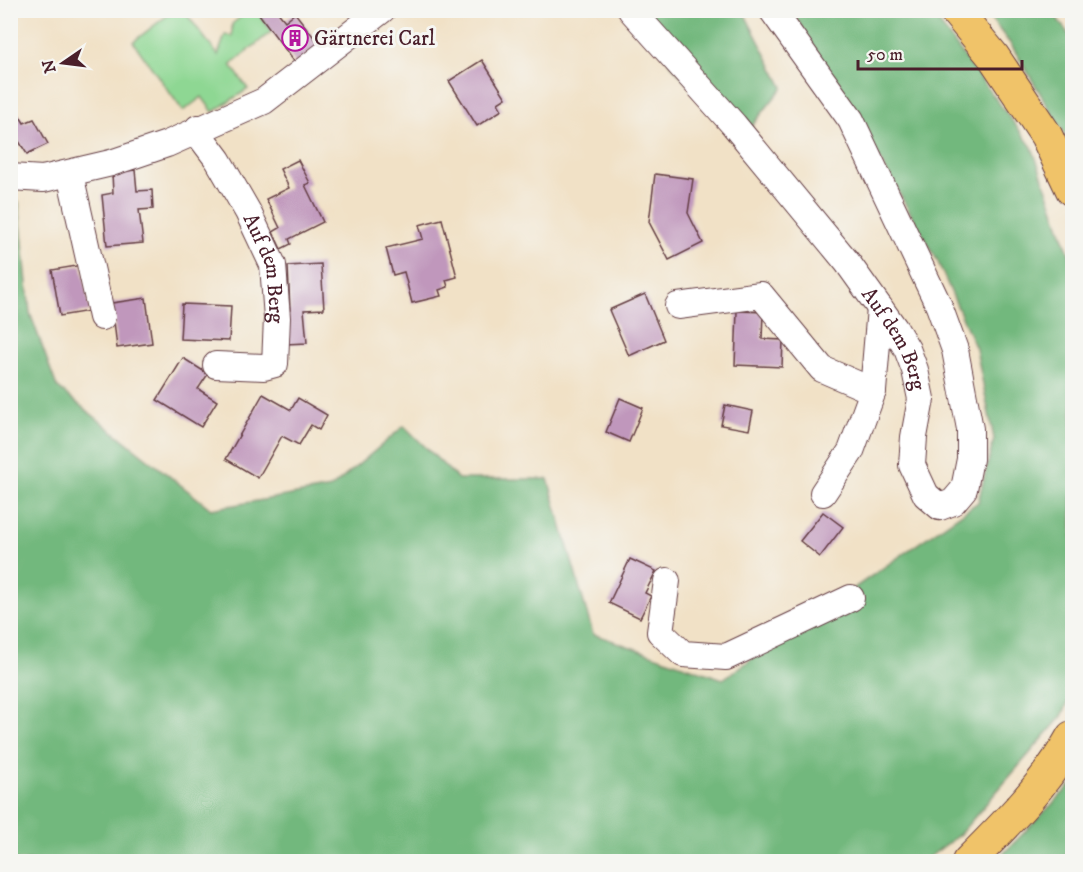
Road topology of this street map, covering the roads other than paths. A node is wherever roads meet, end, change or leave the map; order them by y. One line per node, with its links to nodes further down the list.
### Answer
1 (382, 10): 5 (street)
2 (631, 10): 10 (street, Auf dem Berg)
3 (772, 10): 10 (street, Auf dem Berg)
4 (956, 10): 8 (main road)
5 (198, 128): 6 (street); 12 (street, Auf dem Berg)
6 (70, 174): 7 (street); 11 (street)
7 (10, 177)
8 (1072, 190)
9 (678, 306): 13 (street)
10 (880, 308): 13 (street)
11 (102, 317)
12 (216, 365)
13 (873, 391): 14 (street)
14 (823, 493)
15 (667, 581): 16 (street)
16 (850, 598)
17 (1072, 737): 18 (main road)
18 (968, 861)

